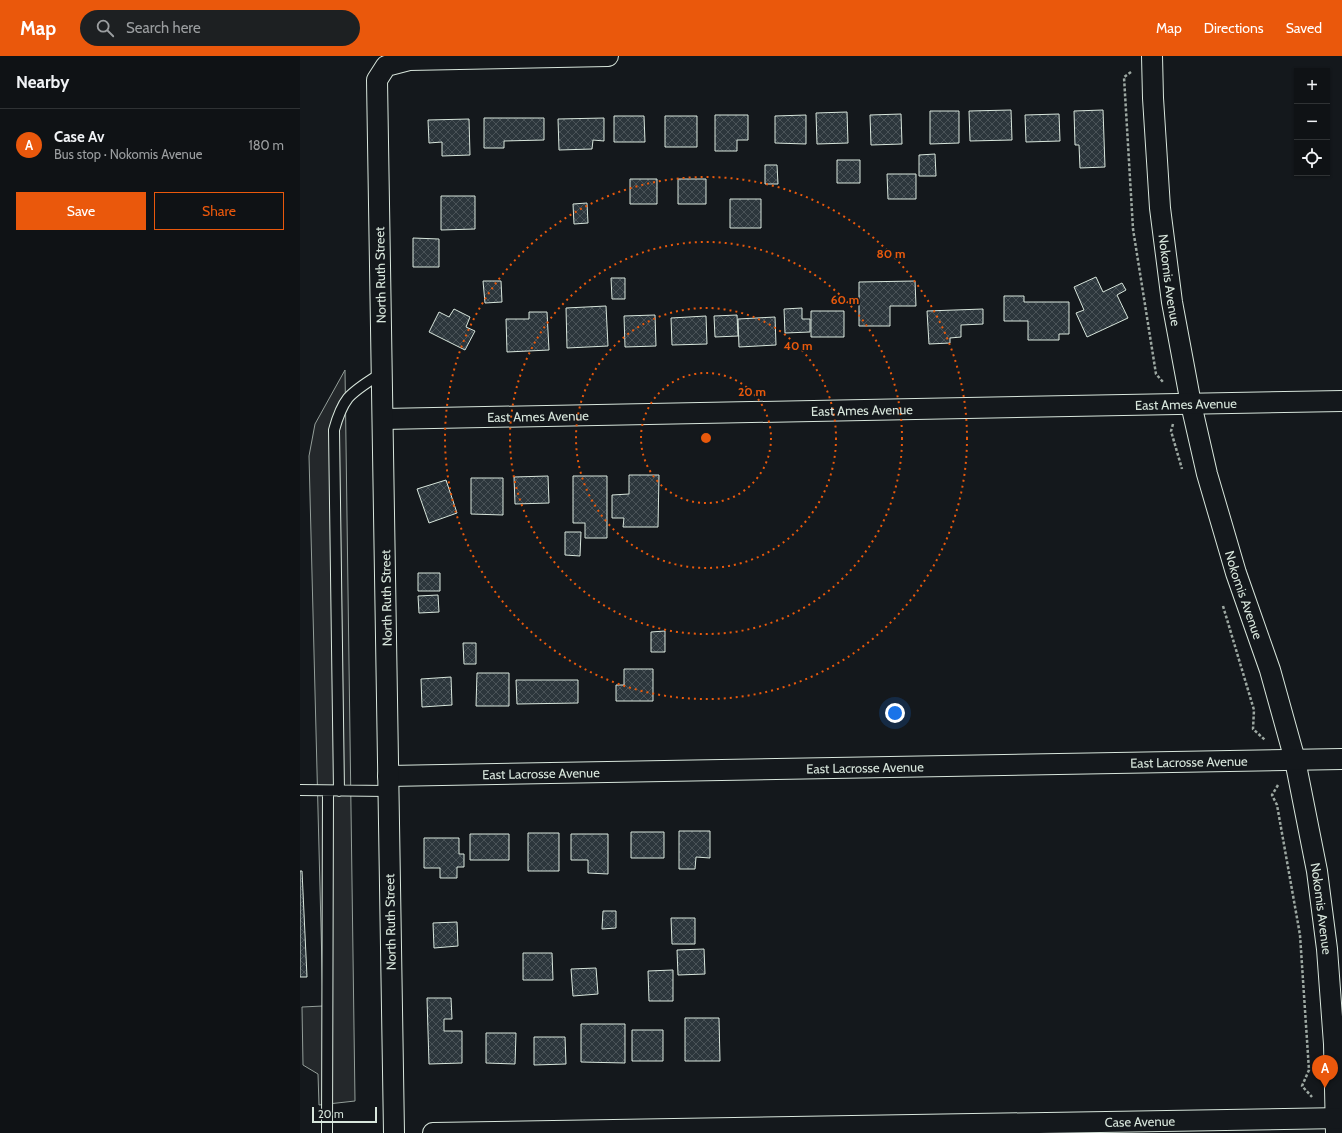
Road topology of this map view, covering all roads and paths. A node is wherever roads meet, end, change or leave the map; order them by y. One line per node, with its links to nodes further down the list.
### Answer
1 (608, 56): 4 (street, North Ruth Street)
2 (1152, 56): 7 (street, Nokomis Avenue)
3 (1131, 72): 5 (path)
4 (382, 373): 8 (street, North Ruth Street); 14 (lane)
5 (1163, 382)
6 (1342, 401): 7 (street, East Ames Avenue)
7 (1191, 404): 8 (street, East Ames Avenue); 10 (street, Nokomis Avenue)
8 (383, 419): 11 (street, North Ruth Street)
9 (1342, 759): 10 (street, East Lacrosse Avenue)
10 (1295, 760): 11 (street, East Lacrosse Avenue); 16 (street, Nokomis Avenue)
11 (388, 784): 14 (lane); 20 (street, North Ruth Street)
12 (1278, 785): 15 (path)
13 (300, 790): 14 (lane)
14 (333, 791): 19 (lane)
15 (1312, 1097)
16 (1338, 1123): 17 (street, Case Avenue)
17 (998, 1128): 18 (street, Case Avenue)
18 (720, 1131): 21 (street, Case Avenue)
19 (327, 1133)
20 (394, 1133)
21 (433, 1133)

